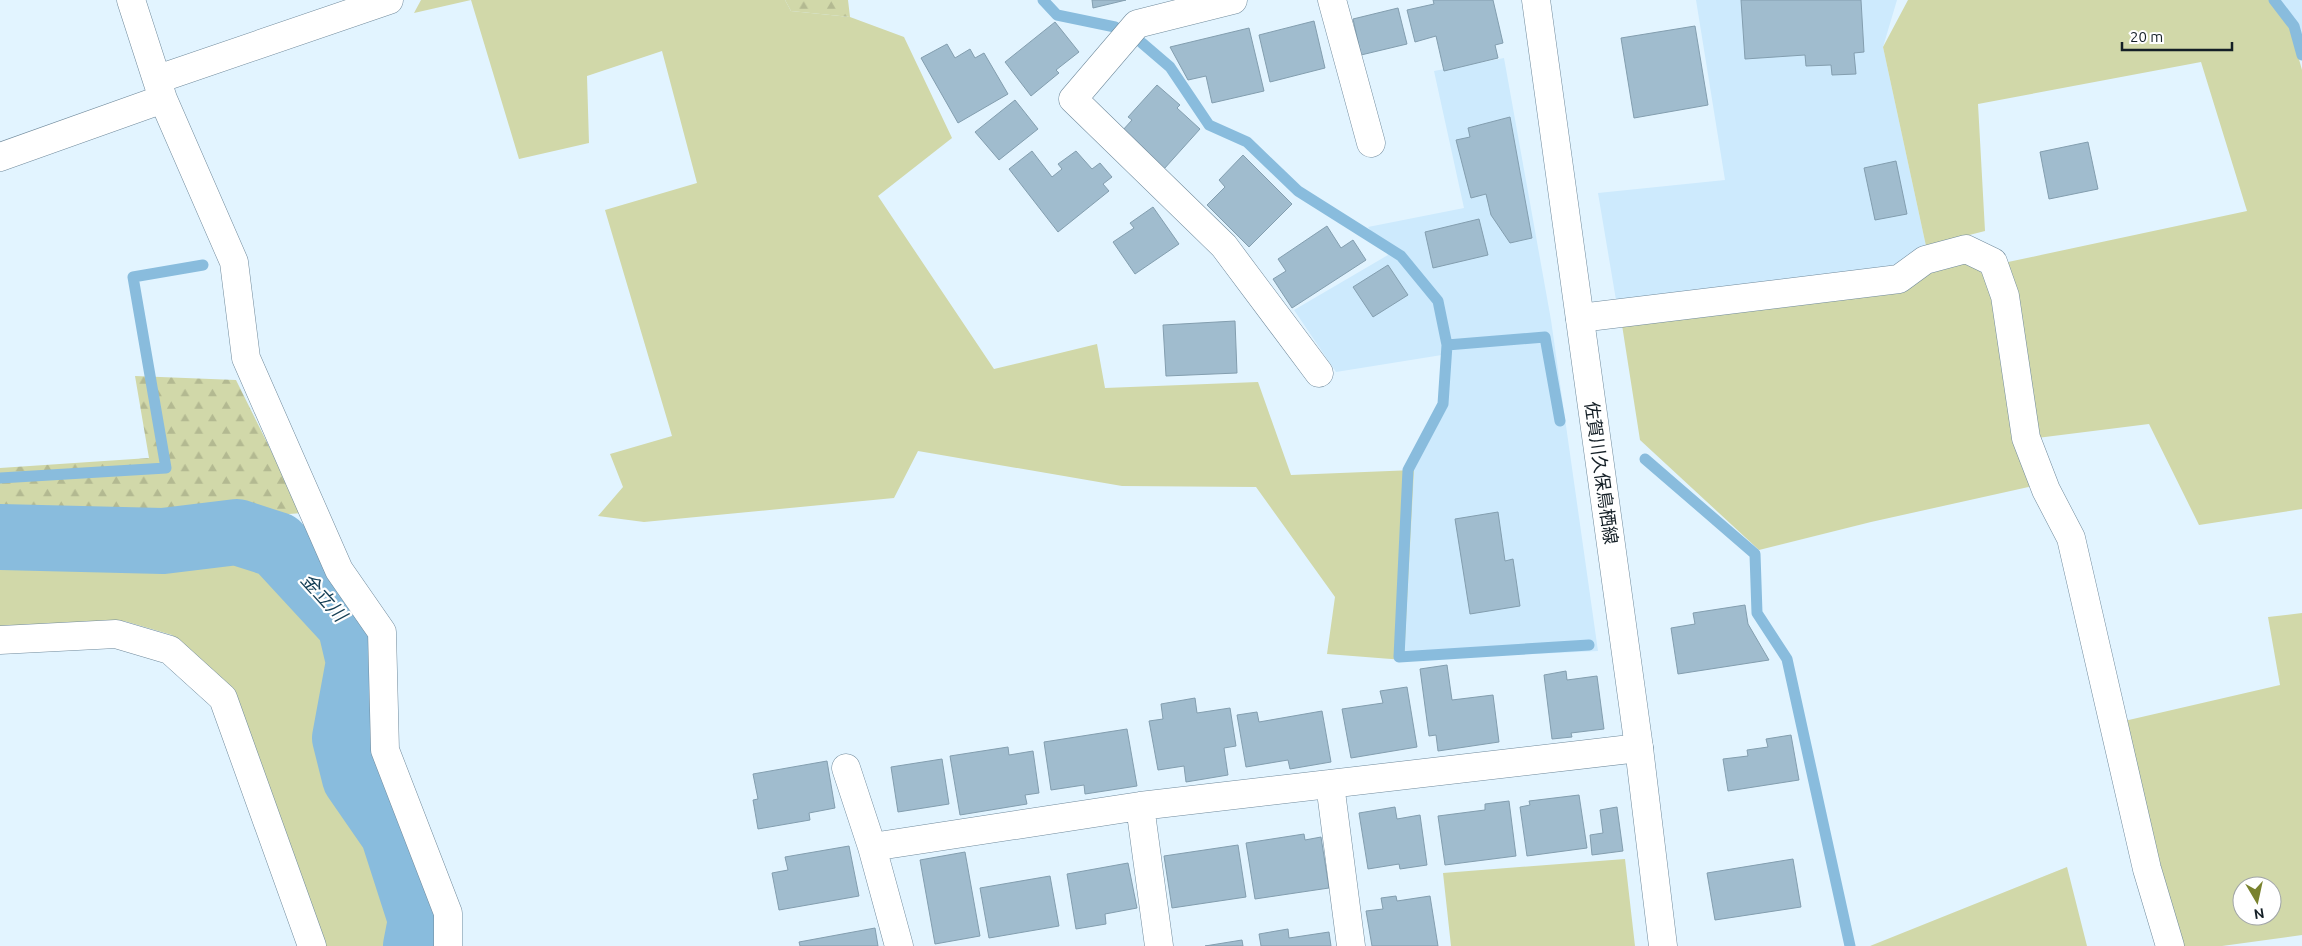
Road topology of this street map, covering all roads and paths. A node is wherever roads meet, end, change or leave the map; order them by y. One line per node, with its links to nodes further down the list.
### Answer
1 (131, 0): 6 (street)
2 (389, 0): 6 (street)
3 (1233, 0): 10 (street)
4 (1332, 0): 7 (street)
5 (1536, 0): 9 (street, 佐賀川久保鳥栖線)
6 (161, 89): 8 (street); 18 (street)
7 (1371, 143)
8 (0, 157)
9 (1580, 318): 12 (street, 佐賀川久保鳥栖線); 23 (street)
10 (1319, 373)
11 (0, 640): 17 (street)
12 (1639, 748): 14 (street); 22 (street, 佐賀川久保鳥栖線)
13 (846, 768): 16 (street)
14 (1330, 784): 15 (street); 21 (street)
15 (1140, 806): 16 (street); 20 (street)
16 (872, 847): 19 (street)
17 (312, 946)
18 (448, 946)
19 (899, 946)
20 (1159, 946)
21 (1351, 946)
22 (1663, 946)
23 (2170, 946)

